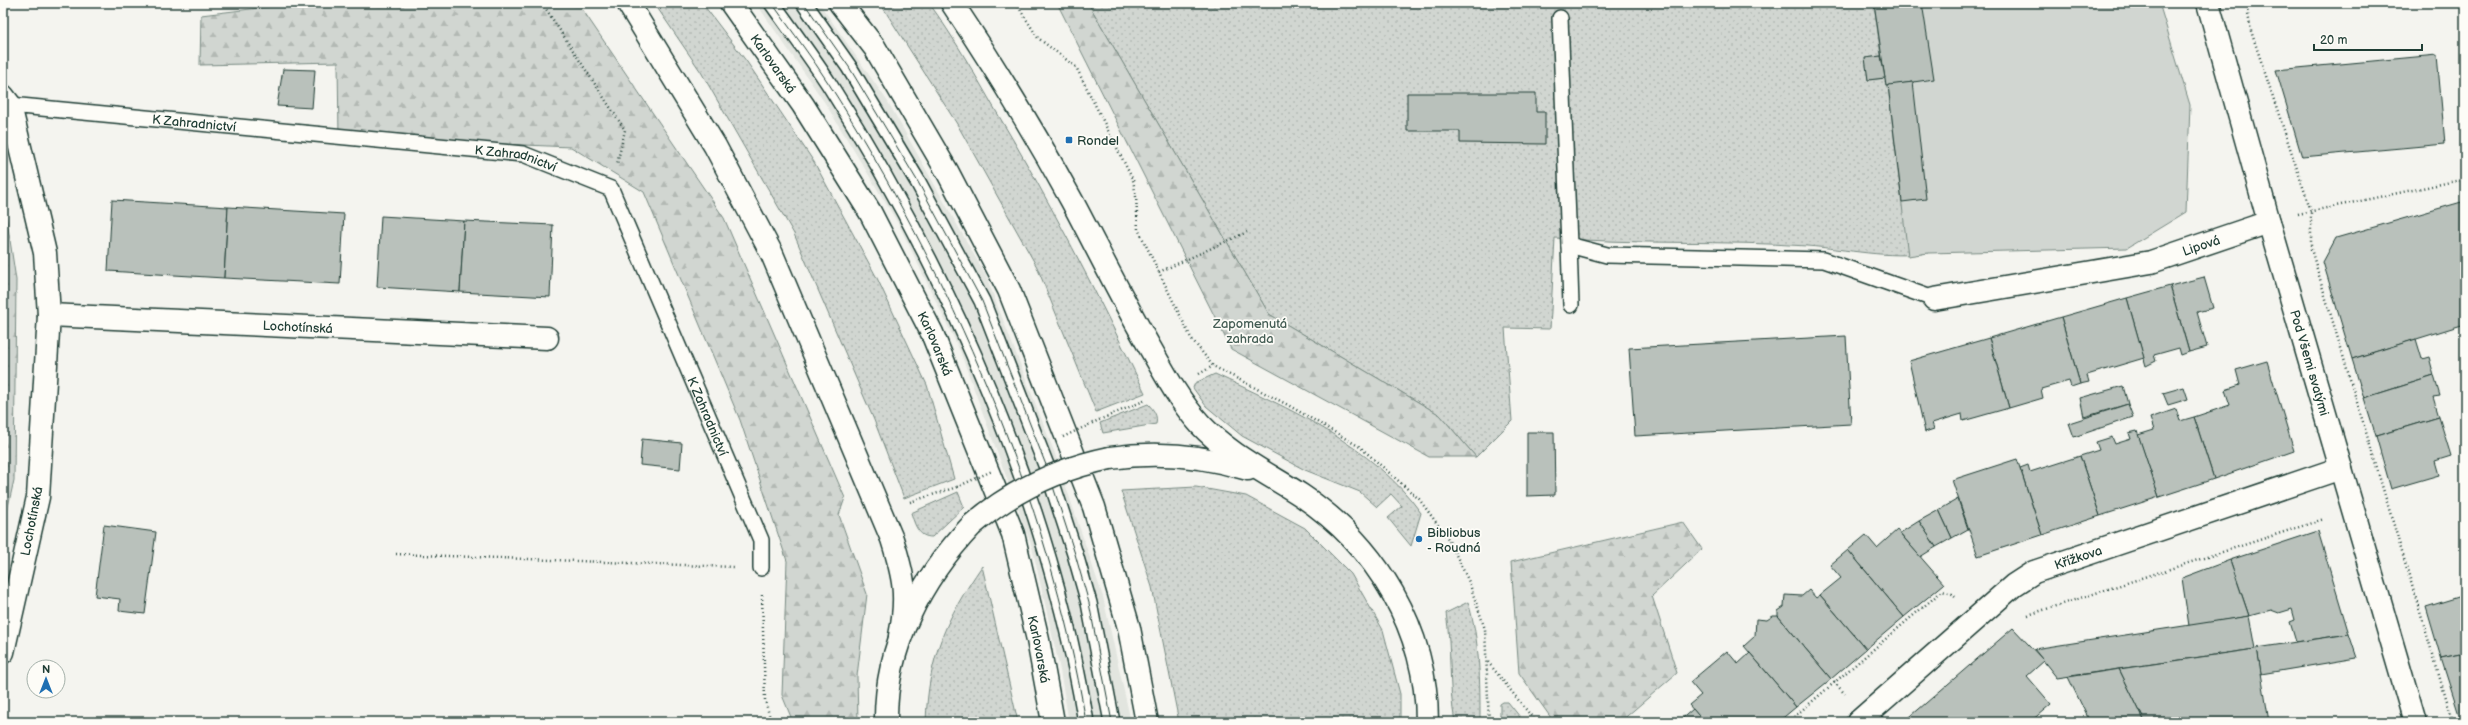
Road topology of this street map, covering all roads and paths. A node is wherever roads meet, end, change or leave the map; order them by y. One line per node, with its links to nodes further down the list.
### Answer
1 (542, 3): 14 (path)
2 (628, 3): 33 (main road)
3 (731, 3): 38 (main road, Karlovarská)
4 (772, 3): 39 (lane)
5 (804, 3): 40 (lane)
6 (840, 3): 41 (main road)
7 (952, 3): 26 (main road)
8 (1016, 3): 19 (path)
9 (2208, 3): 16 (main road, Pod Všemi svatými)
10 (2246, 3): 15 (path)
11 (1560, 18): 18 (lane)
12 (6, 101): 14 (lane, K Zahradnictví); 22 (main road, Lochotínská)
13 (2465, 178): 15 (path)
14 (612, 189): 30 (lane, K Zahradnictví)
15 (2311, 211): 16 (path); 48 (path)
16 (2268, 222): 20 (main road, Lipová); 24 (main road, Pod Všemi svatými)
17 (1247, 232): 19 (path)
18 (1569, 245): 20 (lane); 21 (lane)
19 (1159, 272): 35 (path)
20 (1934, 299)
21 (1571, 305)
22 (49, 315): 23 (main road, Lochotínská); 34 (main road, Lochotínská)
23 (547, 338)
24 (2341, 468): 25 (main road, Křížkova); 47 (main road, Pod Všemi svatými)
25 (2311, 477): 27 (path); 32 (main road, Křížkova)
26 (1284, 485): 33 (main road, bridge); 42 (main road)
27 (2324, 519): 28 (path); 31 (path)
28 (2326, 526)
29 (396, 554): 30 (path)
30 (761, 568): 36 (path)
31 (2021, 617)
32 (1975, 620): 45 (path); 46 (main road, Křížkova)
33 (900, 636): 37 (main road)
34 (3, 652)
35 (1487, 661): 43 (path); 44 (path)
36 (771, 722)
37 (886, 722)
38 (1053, 722)
39 (1086, 722)
40 (1112, 722)
41 (1147, 722)
42 (1427, 722)
43 (1489, 722)
44 (1536, 722)
45 (1788, 722)
46 (1858, 722)
47 (2415, 722)
48 (2453, 722)

